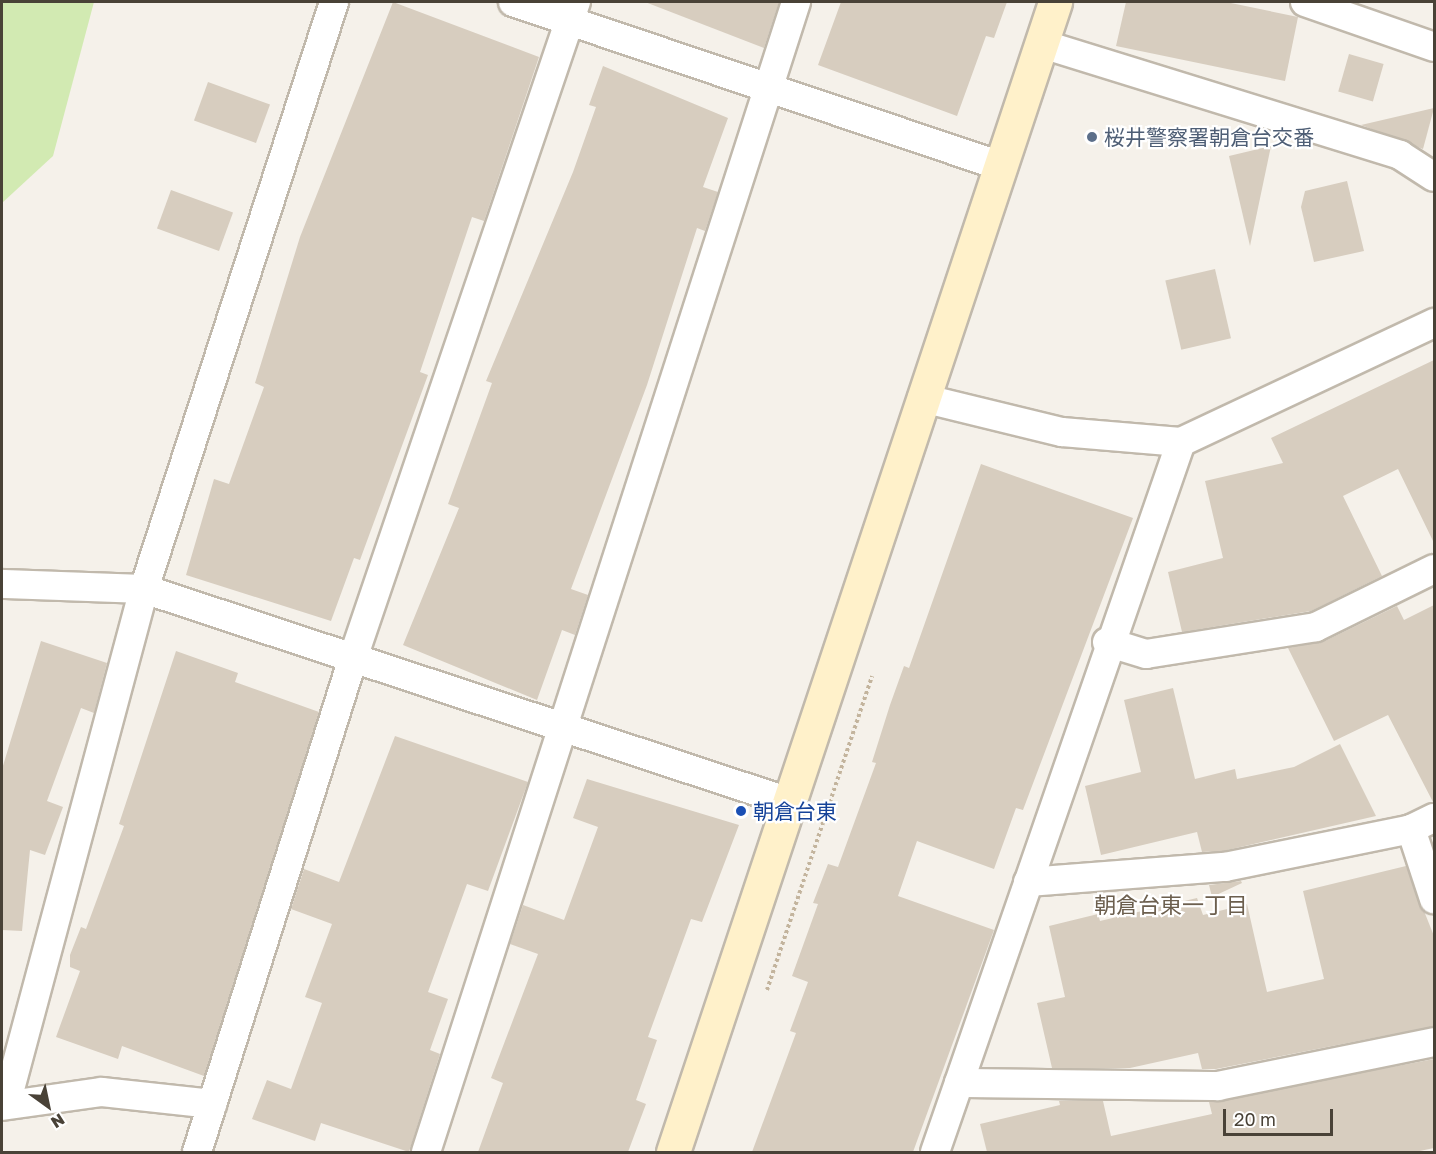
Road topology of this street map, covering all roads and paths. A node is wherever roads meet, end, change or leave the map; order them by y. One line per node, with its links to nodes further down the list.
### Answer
1 (334, 2): 17 (street)
2 (513, 2): 6 (street)
3 (796, 2): 9 (street)
4 (1054, 2): 7 (street)
5 (1305, 2): 8 (street)
6 (573, 12): 9 (street); 19 (street)
7 (1042, 44): 10 (street); 11 (street)
8 (1434, 47)
9 (769, 88): 10 (street); 20 (street)
10 (998, 165): 13 (street)
11 (1434, 177)
12 (1434, 323): 14 (street)
13 (922, 398): 14 (street); 21 (street)
14 (1181, 442): 18 (street)
15 (1434, 568): 18 (street)
16 (2, 584): 17 (street)
17 (144, 589): 19 (street); 28 (street)
18 (1107, 642): 23 (street)
19 (353, 658): 20 (street); 27 (street)
20 (563, 727): 21 (street); 30 (street)
21 (789, 802): 31 (street)
22 (1423, 823): 23 (street); 24 (street)
23 (1029, 882): 26 (street)
24 (1434, 898)
25 (1434, 1042): 26 (street)
26 (959, 1083): 32 (street)
27 (212, 1104): 28 (street); 29 (street)
28 (4, 1105)
29 (197, 1152)
30 (426, 1152)
31 (673, 1152)
32 (935, 1152)

